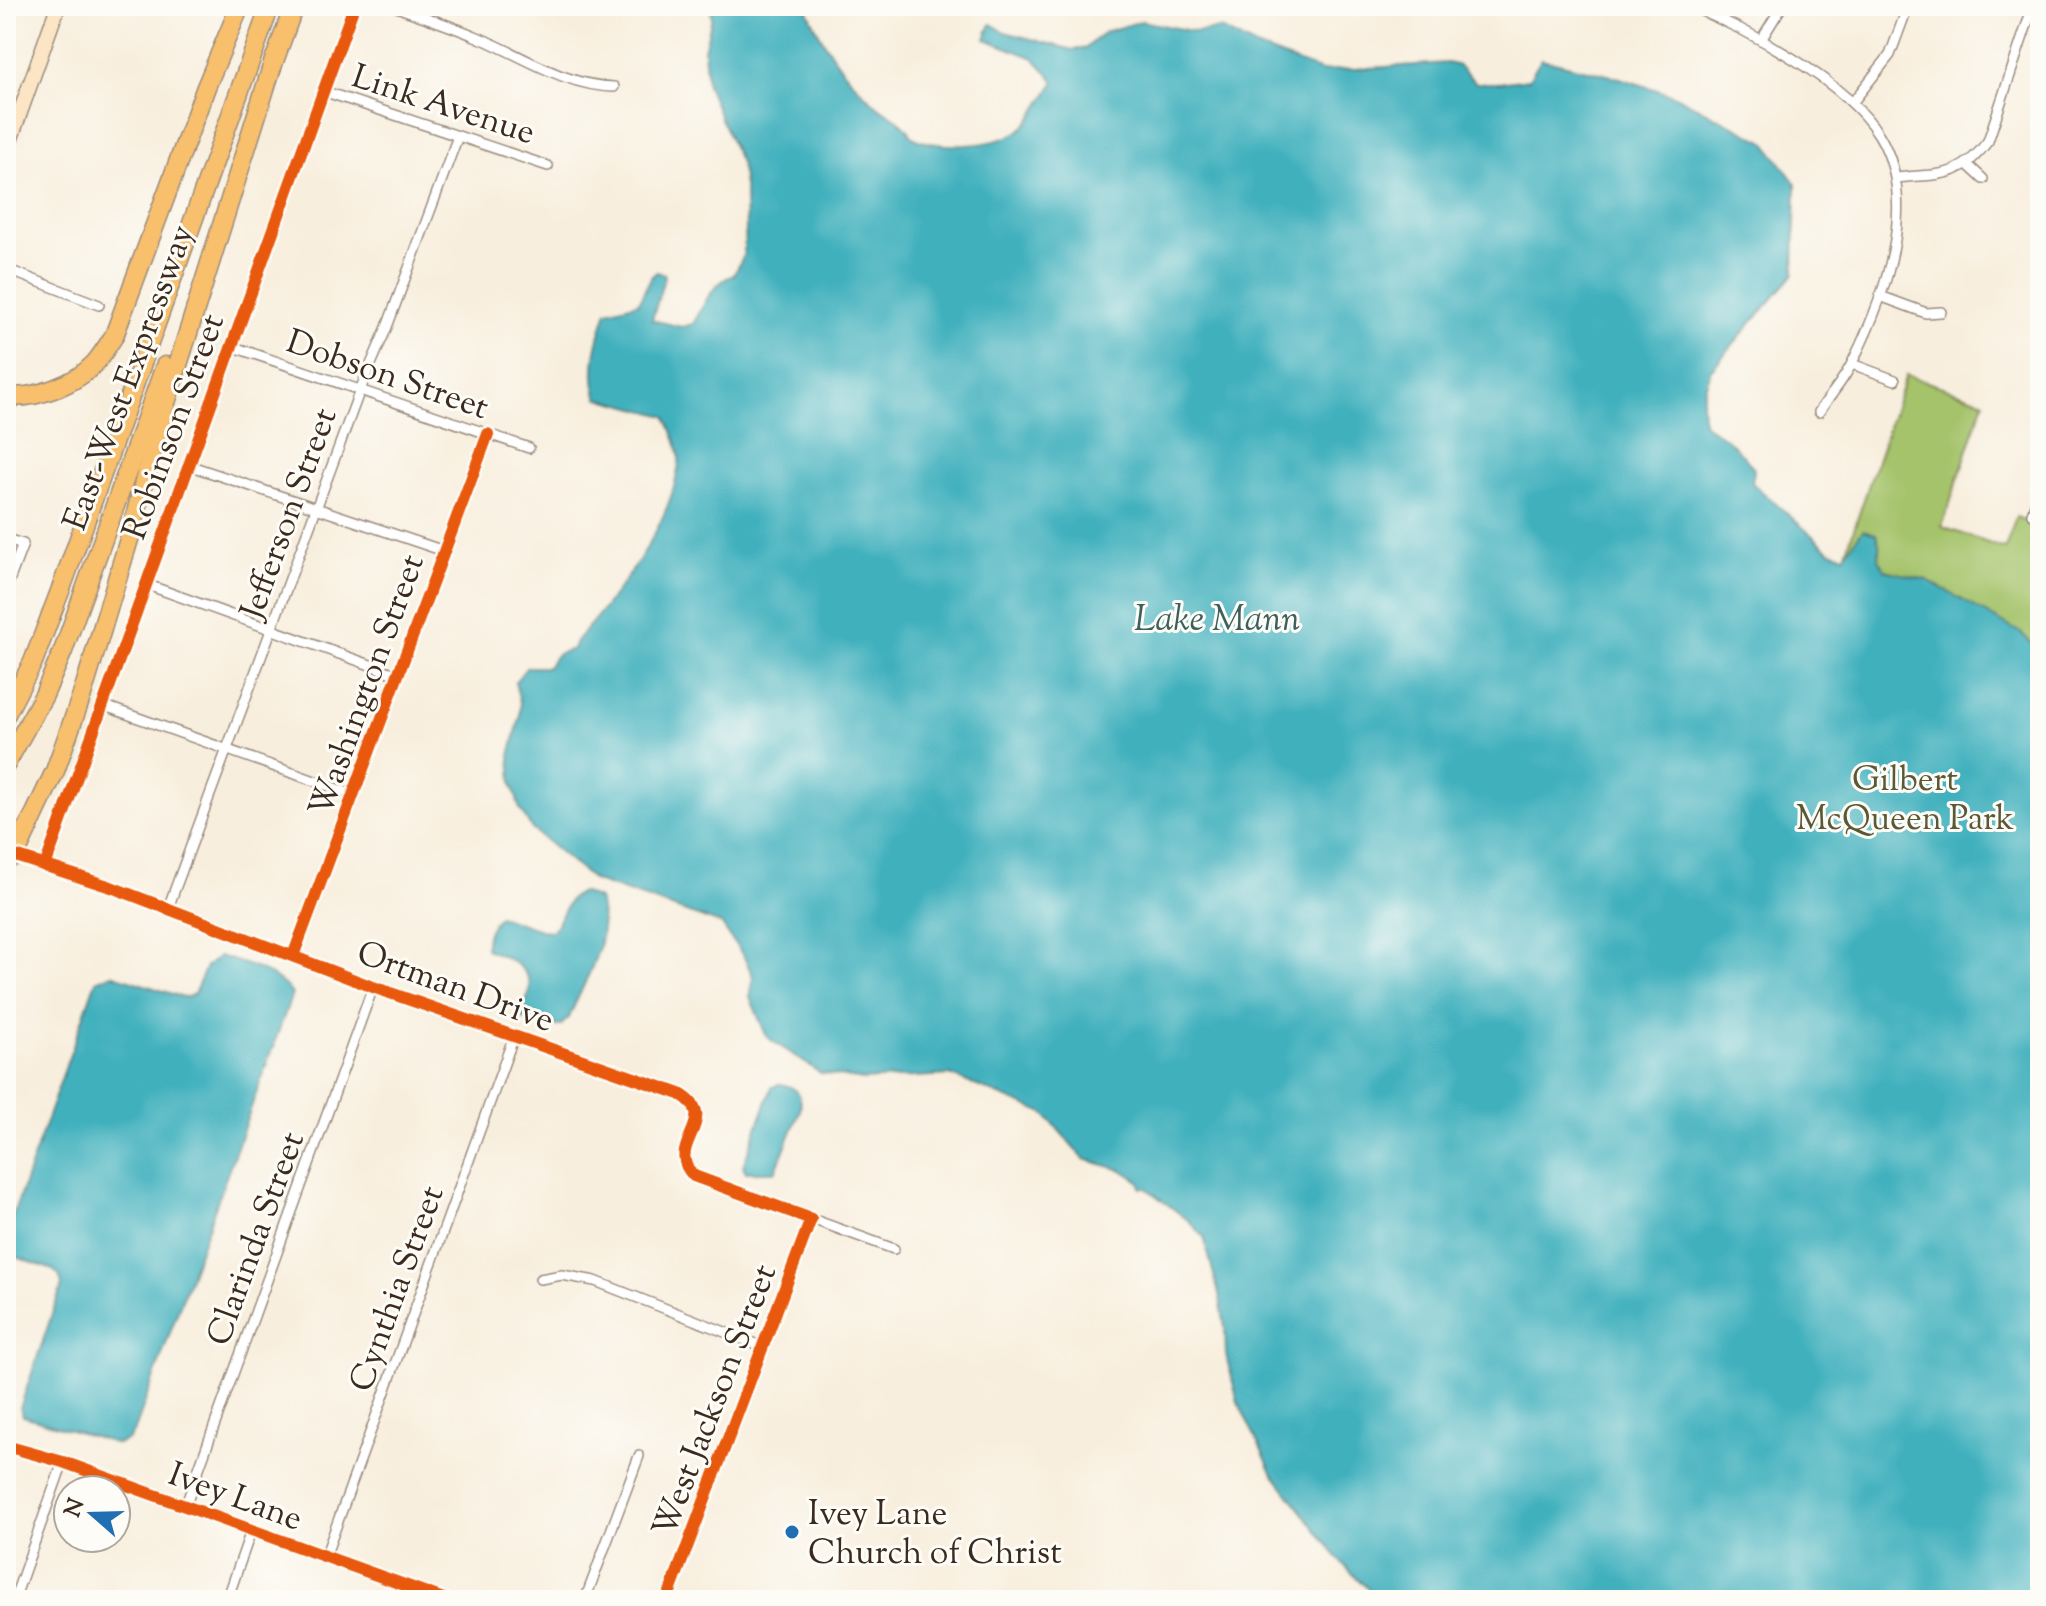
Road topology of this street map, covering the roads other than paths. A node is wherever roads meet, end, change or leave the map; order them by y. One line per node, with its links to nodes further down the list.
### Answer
1 (58, 6): 17 (main road)
2 (240, 6): 30 (highway)
3 (270, 6): 45 (highway, East-West Expressway)
4 (294, 6): 12 (highway, East-West Expressway)
5 (354, 6): 14 (street, Robinson Street)
6 (394, 6): 13 (street)
7 (1690, 6): 11 (street)
8 (1782, 6): 11 (street)
9 (1908, 6): 15 (street)
10 (2033, 6): 18 (street)
11 (1761, 40): 15 (street)
12 (275, 57): 47 (highway, East-West Expressway); 49 (highway)
13 (614, 87)
14 (323, 91): 16 (street, Link Avenue); 26 (street, Robinson Street)
15 (1852, 103): 20 (street)
16 (458, 136): 19 (street, Link Avenue); 29 (street, Jefferson Street)
17 (6, 152)
18 (1968, 165): 20 (street); 21 (street)
19 (548, 166)
20 (1897, 178): 23 (street)
21 (1983, 179)
22 (6, 269): 24 (street)
23 (1880, 296): 25 (street); 27 (street)
24 (99, 305)
25 (1941, 312)
26 (231, 346): 29 (street, Dobson Street); 34 (street, Robinson Street)
27 (1852, 364): 28 (street); 31 (street)
28 (1895, 380)
29 (360, 390): 32 (street, Dobson Street); 36 (street, Jefferson Street)
30 (6, 396)
31 (1819, 412)
32 (488, 434): 33 (street, Dobson Street); 39 (street, Washington Street)
33 (529, 448)
34 (188, 465): 36 (street); 40 (street, Robinson Street)
35 (2040, 488): 37 (street)
36 (316, 508): 39 (street); 42 (street, Jefferson Street)
37 (2036, 515)
38 (6, 539): 41 (street)
39 (444, 551): 43 (street, Washington Street)
40 (145, 584): 42 (street); 44 (street, Robinson Street)
41 (6, 589)
42 (271, 629): 43 (street); 46 (street, Jefferson Street)
43 (398, 675): 48 (street, Washington Street)
44 (102, 705): 46 (street); 50 (street, Robinson Street)
45 (6, 714)
46 (227, 749): 48 (street); 51 (street, Jefferson Street)
47 (6, 764)
48 (354, 795): 52 (street, Washington Street)
49 (10, 854): 50 (street, Ortman Drive)
50 (45, 866): 51 (street, Ortman Drive)
51 (168, 908): 52 (street, Ortman Drive)
52 (293, 956): 53 (street, Ortman Drive)
53 (373, 987): 54 (street, Ortman Drive); 62 (street, Clarinda Street)
54 (514, 1036): 55 (street, Ortman Drive); 64 (street, Cynthia Street)
55 (811, 1219): 56 (street, Ortman Drive); 58 (street, West Jackson Street)
56 (894, 1249)
57 (540, 1279): 58 (street)
58 (763, 1347): 69 (street, West Jackson Street)
59 (6, 1446): 61 (street, Ivey Lane)
60 (639, 1456): 68 (street)
61 (63, 1462): 62 (street, Ivey Lane); 65 (street)
62 (185, 1507): 63 (street, Ivey Lane)
63 (251, 1531): 64 (street, Ivey Lane); 66 (street)
64 (325, 1557): 67 (street, Ivey Lane)
65 (14, 1600)
66 (227, 1600)
67 (446, 1600)
68 (585, 1600)
69 (667, 1600)

